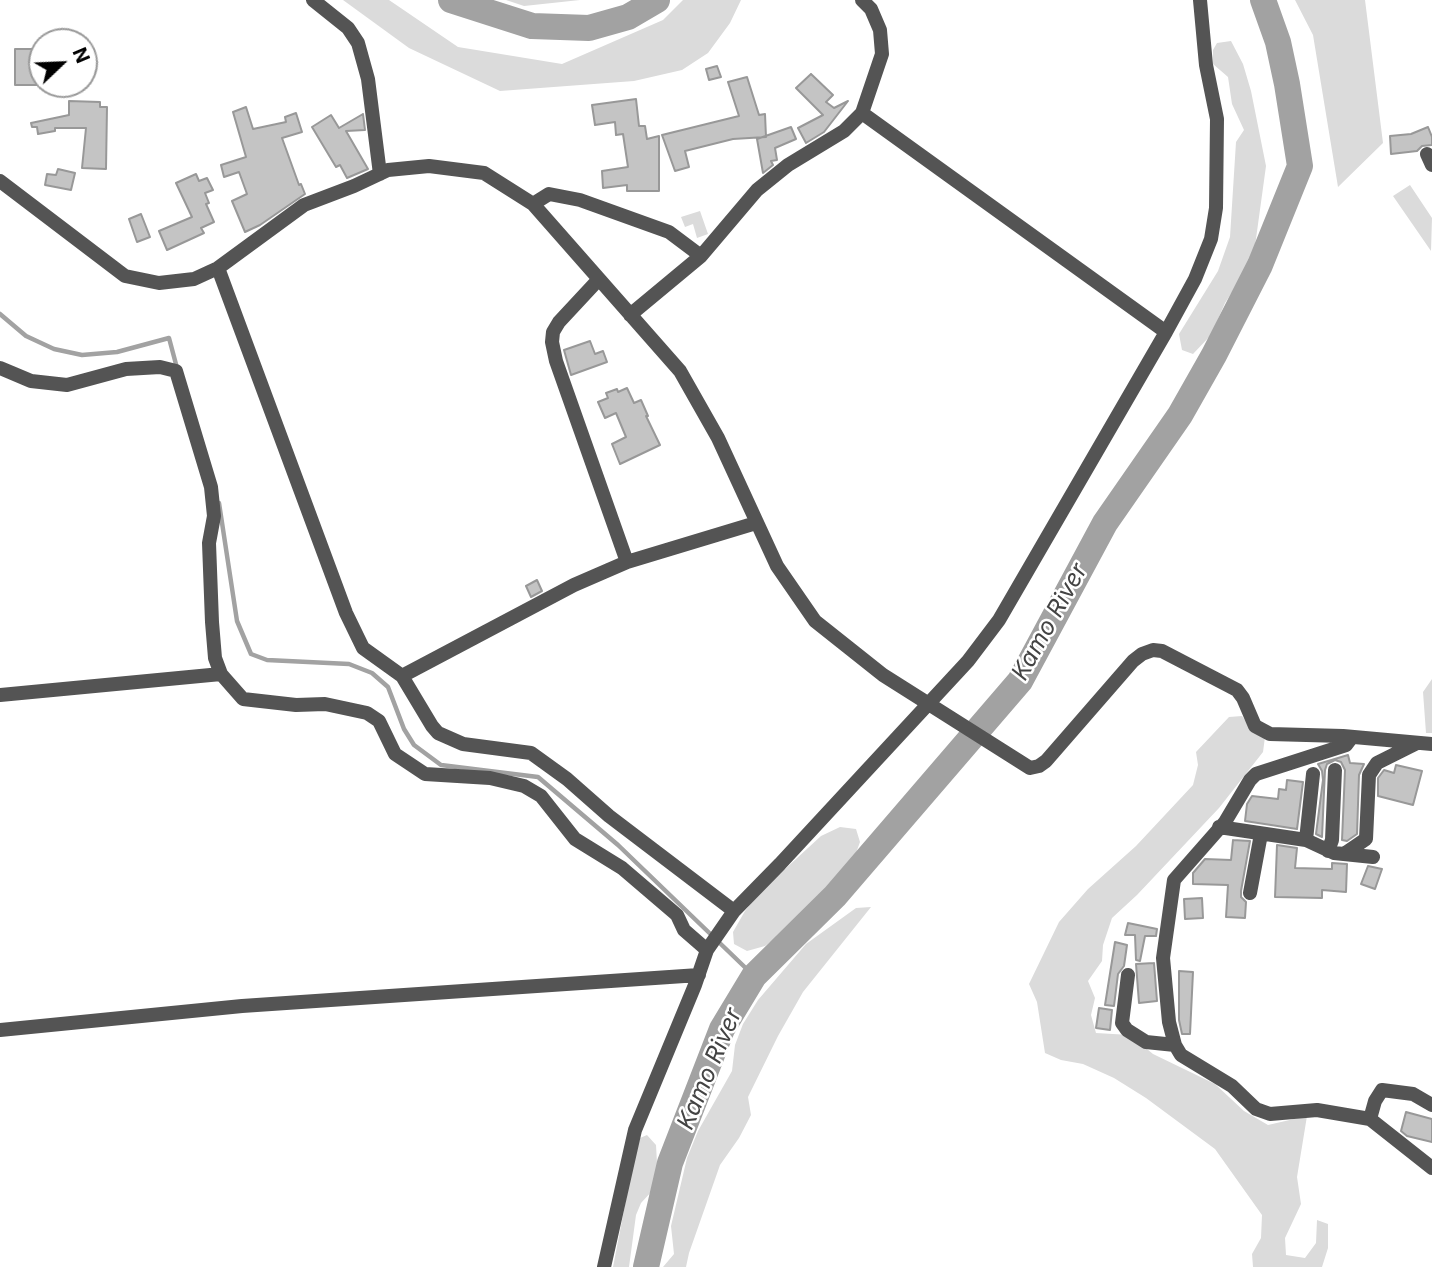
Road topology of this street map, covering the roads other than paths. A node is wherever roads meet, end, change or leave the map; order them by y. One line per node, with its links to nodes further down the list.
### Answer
1 (313, 0): 5 (street)
2 (862, 0): 4 (street)
3 (1200, 0): 12 (street)
4 (862, 113): 8 (street); 12 (street)
5 (380, 174): 7 (street); 9 (street)
6 (0, 181): 9 (street)
7 (533, 204): 8 (street); 10 (street)
8 (701, 256): 11 (street)
9 (218, 268): 17 (street)
10 (599, 279): 11 (street); 15 (street)
11 (630, 315): 14 (street)
12 (1166, 332): 19 (street)
13 (0, 368): 16 (street)
14 (756, 523): 15 (street); 19 (street)
15 (627, 562): 17 (street)
16 (221, 674): 18 (street); 32 (street)
17 (402, 676): 31 (street)
18 (0, 695)
19 (929, 704): 20 (street); 31 (street)
20 (1352, 737): 21 (street); 24 (street)
21 (1425, 743): 28 (street)
22 (1335, 770): 27 (street)
23 (1313, 775): 26 (street)
24 (1219, 827): 25 (street); 36 (street)
25 (1261, 834): 26 (street); 30 (street)
26 (1306, 840): 27 (street)
27 (1328, 851): 28 (street)
28 (1344, 854): 29 (street)
29 (1373, 858)
30 (1250, 893)
31 (734, 911): 32 (street)
32 (709, 946): 33 (street)
33 (699, 975): 35 (street); 40 (street)
34 (1128, 975): 36 (street)
35 (0, 1030)
36 (1175, 1045): 38 (street)
37 (1432, 1105): 38 (street)
38 (1370, 1119): 39 (street)
39 (1432, 1168)
40 (604, 1267)

